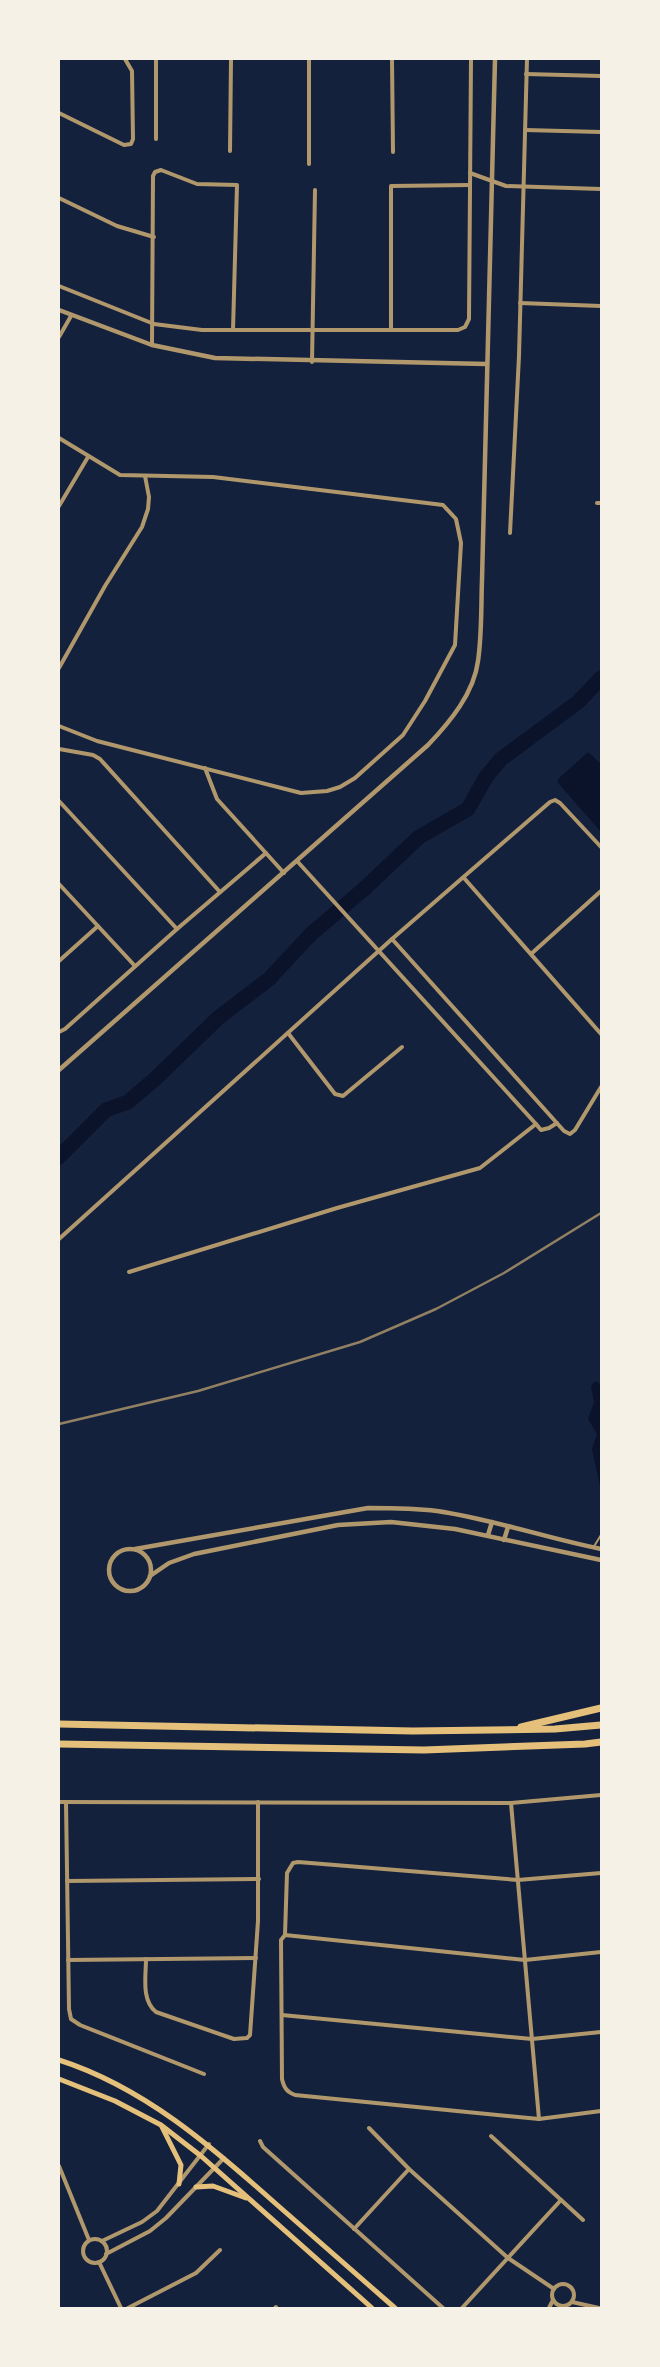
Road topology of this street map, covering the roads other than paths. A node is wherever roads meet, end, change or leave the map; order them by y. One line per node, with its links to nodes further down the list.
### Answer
1 (125, 59): 11 (street)
2 (156, 59): 14 (street)
3 (231, 59): 15 (street)
4 (309, 59): 17 (street)
5 (392, 59): 16 (street)
6 (471, 59): 18 (street)
7 (495, 59): 19 (street)
8 (527, 59): 9 (street)
9 (526, 74): 10 (street); 12 (street)
10 (601, 76)
11 (59, 113)
12 (525, 130): 13 (street); 21 (street)
13 (601, 132)
14 (156, 139)
15 (230, 151)
16 (392, 152)
17 (310, 164)
18 (470, 173): 19 (street); 20 (street)
19 (493, 180): 21 (street); 38 (street)
20 (470, 185): 32 (street); 32 (street)
21 (524, 186): 22 (street); 27 (street)
22 (601, 189)
23 (316, 190): 34 (street)
24 (59, 198): 25 (street)
25 (154, 237): 31 (street); 33 (street)
26 (59, 286): 31 (street)
27 (520, 304): 28 (street); 43 (street)
28 (601, 306)
29 (59, 310): 30 (street)
30 (71, 316): 35 (street); 36 (street)
31 (154, 324): 33 (street); 36 (street)
32 (391, 329): 34 (street)
33 (233, 330): 34 (street)
34 (314, 330): 37 (street)
35 (59, 337)
36 (152, 345): 37 (street)
37 (312, 362): 38 (street)
38 (486, 364): 51 (street)
39 (59, 438): 40 (street)
40 (88, 457): 41 (street); 42 (street)
41 (145, 476): 44 (street); 47 (street)
42 (59, 506)
43 (510, 533)
44 (59, 668)
45 (59, 726): 47 (street)
46 (59, 749): 57 (street)
47 (205, 768): 50 (street)
48 (59, 800): 59 (street)
49 (601, 846): 53 (street)
50 (266, 853): 52 (street); 57 (street)
51 (297, 861): 52 (street); 61 (street)
52 (284, 873): 69 (street)
53 (464, 878): 60 (street); 62 (street)
54 (59, 884): 55 (street)
55 (61, 890): 58 (street)
56 (601, 891): 62 (street)
57 (220, 892): 59 (street)
58 (98, 926): 63 (street); 64 (street)
59 (177, 929): 64 (street)
60 (392, 939): 61 (street); 71 (street)
61 (378, 950): 66 (street); 72 (street)
62 (531, 954): 67 (street)
63 (59, 961)
64 (135, 966): 65 (street)
65 (59, 1032)
66 (288, 1033): 68 (street); 73 (street)
67 (601, 1034)
68 (402, 1047)
69 (59, 1070)
70 (601, 1087): 71 (street)
71 (556, 1123): 72 (street)
72 (536, 1124): 74 (street)
73 (59, 1239)
74 (129, 1272)
75 (492, 1522): 76 (street); 77 (street); 80 (street)
76 (508, 1527): 79 (street); 81 (street)
77 (488, 1535): 79 (street); 84 (street)
78 (601, 1535): 81 (lane)
79 (504, 1540): 83 (street)
80 (135, 1548): 84 (street); 84 (street)
81 (594, 1548): 82 (street)
82 (601, 1549)
83 (601, 1560)
84 (150, 1576)
85 (601, 1708): 88 (highway)
86 (59, 1724): 88 (highway)
87 (601, 1725): 88 (highway)
88 (511, 1730)
89 (601, 1742): 90 (highway)
90 (59, 1744)
91 (601, 1795): 95 (street)
92 (59, 1802): 93 (street)
93 (66, 1802): 94 (street); 98 (street)
94 (258, 1802): 95 (street); 97 (street)
95 (512, 1803): 99 (street)
96 (601, 1873): 99 (street)
97 (259, 1879): 98 (street); 102 (street)
98 (67, 1880): 104 (street)
99 (518, 1880): 100 (street); 105 (street)
100 (285, 1935): 105 (street); 106 (street)
101 (601, 1952): 105 (street)
102 (256, 1958): 103 (street); 103 (street)
103 (146, 1959): 104 (street)
104 (68, 1960): 110 (street)
105 (525, 1960): 108 (street)
106 (282, 2015): 108 (street); 113 (street)
107 (601, 2032): 108 (street)
108 (532, 2039): 113 (street)
109 (59, 2060): 118 (main road)
110 (204, 2074)
111 (59, 2079): 114 (main road)
112 (601, 2111): 113 (street)
113 (539, 2118)
114 (161, 2125): 119 (main road); 124 (main road)
115 (369, 2128): 123 (street)
116 (491, 2136): 127 (street)
117 (260, 2141): 129 (street)
118 (209, 2144): 119 (street); 120 (main road)
119 (201, 2156): 122 (main road); 124 (street)
120 (224, 2158): 122 (street); 143 (main road)
121 (59, 2166): 130 (street)
122 (214, 2168): 125 (street); 126 (main road)
123 (408, 2169): 129 (street); 134 (street)
124 (179, 2184): 131 (street)
125 (196, 2187): 126 (main road); 133 (street)
126 (248, 2199): 142 (main road)
127 (561, 2200): 128 (street); 134 (street)
128 (583, 2220)
129 (354, 2229): 144 (street)
130 (89, 2240): 131 (street); 135 (street)
131 (102, 2241): 133 (street)
132 (220, 2250): 141 (street)
133 (106, 2254): 135 (street)
134 (508, 2258): 136 (street); 145 (street)
135 (99, 2262): 140 (street)
136 (554, 2289): 137 (street); 138 (street)
137 (553, 2300): 139 (street); 146 (street)
138 (572, 2302): 139 (street); 147 (street)
139 (566, 2307)
140 (121, 2308)
141 (128, 2308)
142 (372, 2308)
143 (395, 2308)
144 (443, 2308)
145 (462, 2308)
146 (549, 2308)
147 (599, 2308)

